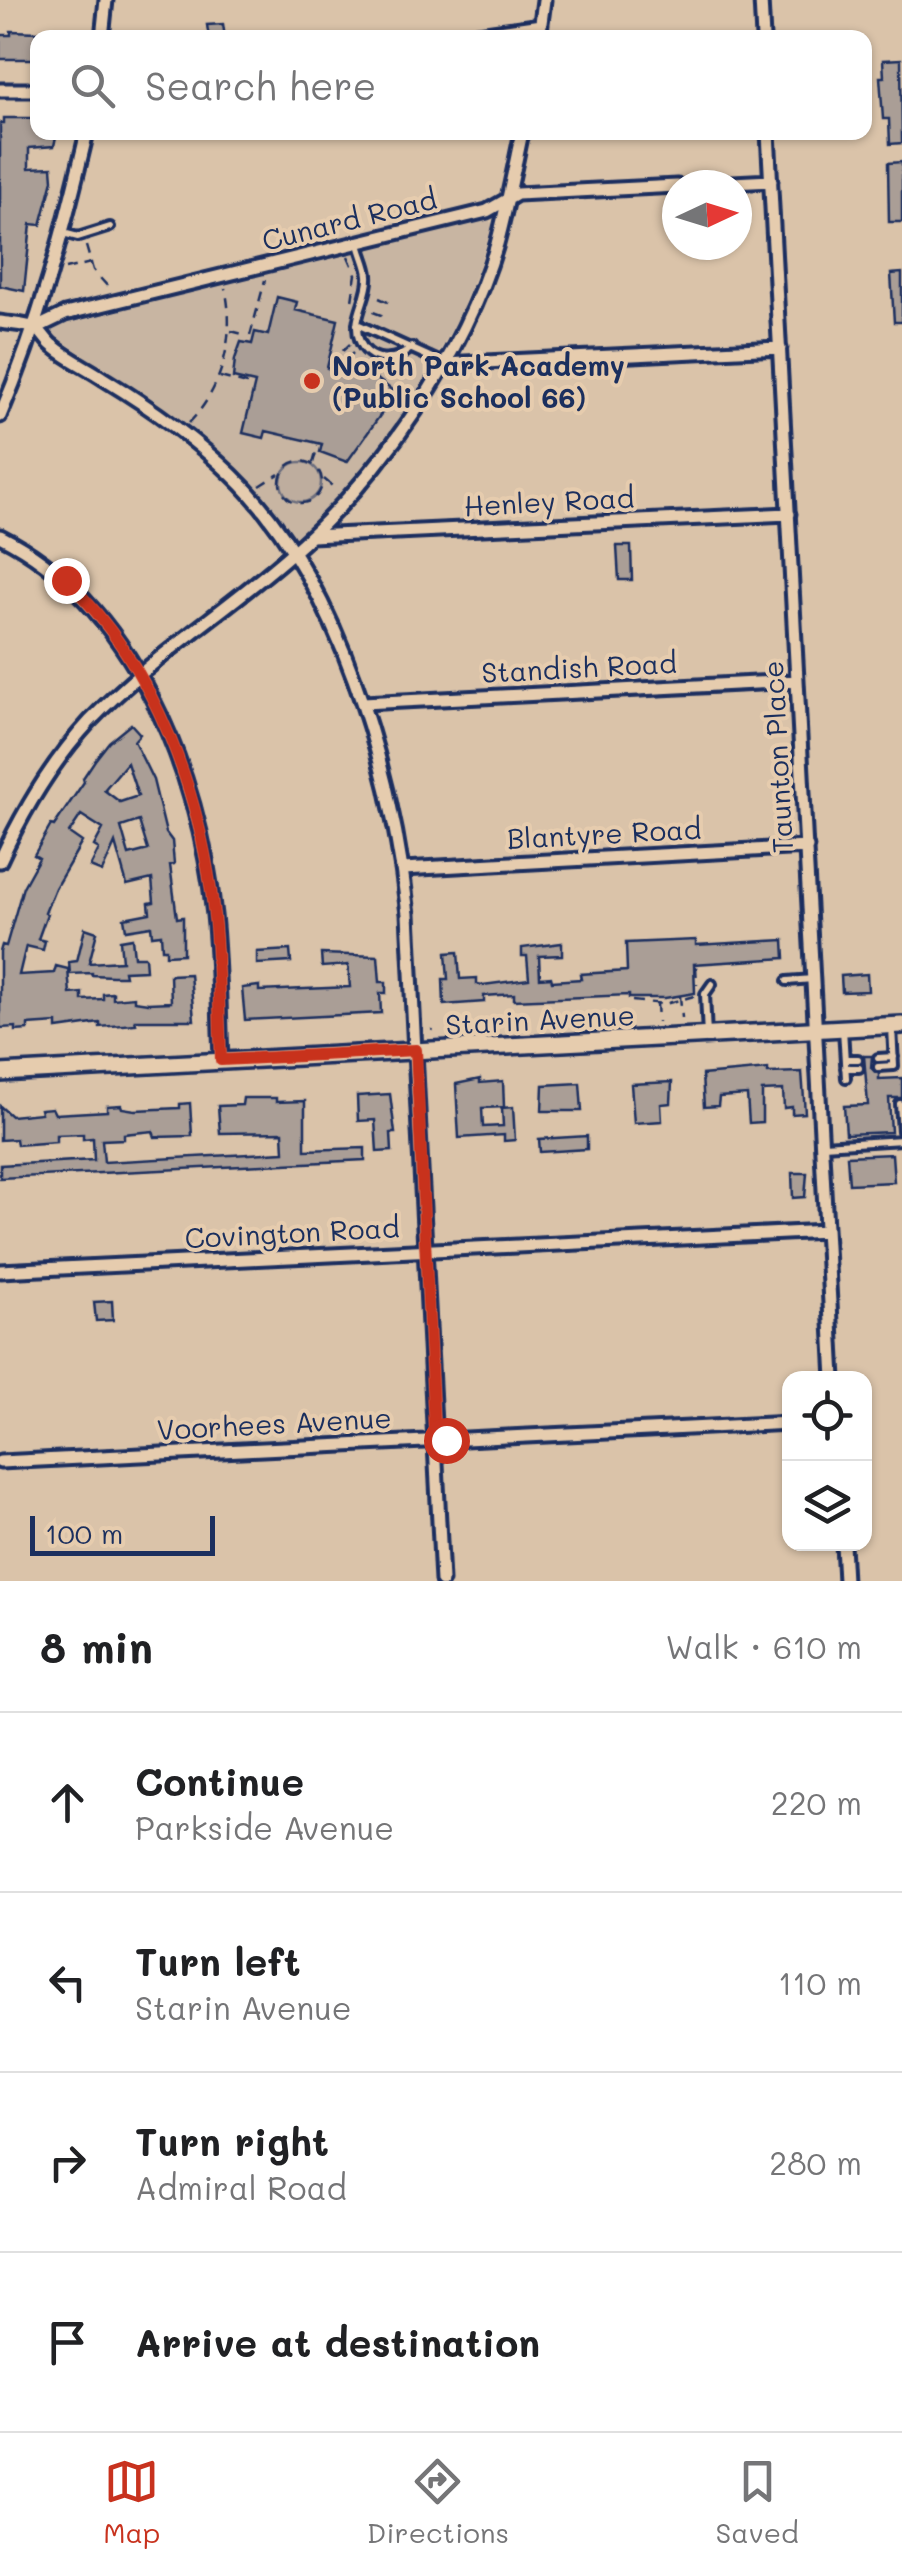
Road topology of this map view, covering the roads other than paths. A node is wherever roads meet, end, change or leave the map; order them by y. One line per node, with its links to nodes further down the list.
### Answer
1 (106, 0): 4 (street)
2 (544, 0): 5 (street)
3 (761, 0): 6 (street)
4 (103, 30)
5 (540, 30)
6 (763, 30)
7 (0, 90): 8 (street)
8 (30, 90)
9 (84, 140): 17 (street)
10 (520, 140): 15 (street)
11 (768, 140): 12 (street, Taunton Place)
12 (771, 181): 13 (street); 23 (street, Taunton Place)
13 (752, 182)
14 (662, 187): 15 (street, Cunard Road)
15 (508, 198): 18 (street, Cunard Road); 24 (street)
16 (110, 228): 17 (lane)
17 (63, 233): 21 (street)
18 (359, 242): 20 (lane); 21 (street, Cunard Road)
19 (0, 322): 21 (street)
20 (357, 324): 22 (lane); 22 (lane)
21 (36, 328): 25 (street); 29 (street)
22 (412, 346): 24 (lane)
23 (780, 348): 24 (street); 26 (street, Taunton Place)
24 (444, 364): 28 (street)
25 (0, 416)
26 (789, 514): 28 (street, Henley Road); 31 (street, Taunton Place)
27 (0, 536): 30 (street)
28 (311, 536): 29 (street)
29 (292, 554): 30 (street); 32 (street)
30 (140, 676): 34 (street); 44 (street)
31 (797, 681): 32 (street, Standish Road); 33 (street, Taunton Place)
32 (363, 704): 35 (street)
33 (808, 847): 35 (street, Blantyre Road); 36 (street, Taunton Place)
34 (0, 861)
35 (403, 869): 43 (street)
36 (814, 979): 37 (lane); 41 (street, Taunton Place)
37 (787, 980)
38 (712, 984): 42 (lane)
39 (897, 1025): 40 (street, Starin Avenue); 45 (lane)
40 (843, 1028): 41 (street, Starin Avenue); 46 (lane)
41 (818, 1030): 42 (street, Starin Avenue); 51 (street, Taunton Place)
42 (707, 1036): 43 (street, Starin Avenue)
43 (416, 1050): 44 (street, Starin Avenue); 53 (street)
44 (221, 1060): 47 (street, Starin Avenue)
45 (878, 1062)
46 (858, 1063)
47 (0, 1073)
48 (900, 1104): 49 (lane)
49 (902, 1130)
50 (902, 1140): 51 (lane)
51 (822, 1146): 52 (street, Taunton Place)
52 (826, 1231): 53 (street, Covington Road); 55 (street, Taunton Place)
53 (425, 1250): 54 (street, Covington Road); 57 (street)
54 (0, 1271)
55 (834, 1371)
56 (782, 1423): 57 (street, Voorhees Avenue)
57 (435, 1440): 58 (street, Voorhees Avenue); 60 (street)
58 (0, 1462)
59 (842, 1551): 61 (street)
60 (442, 1581)
61 (844, 1581)

